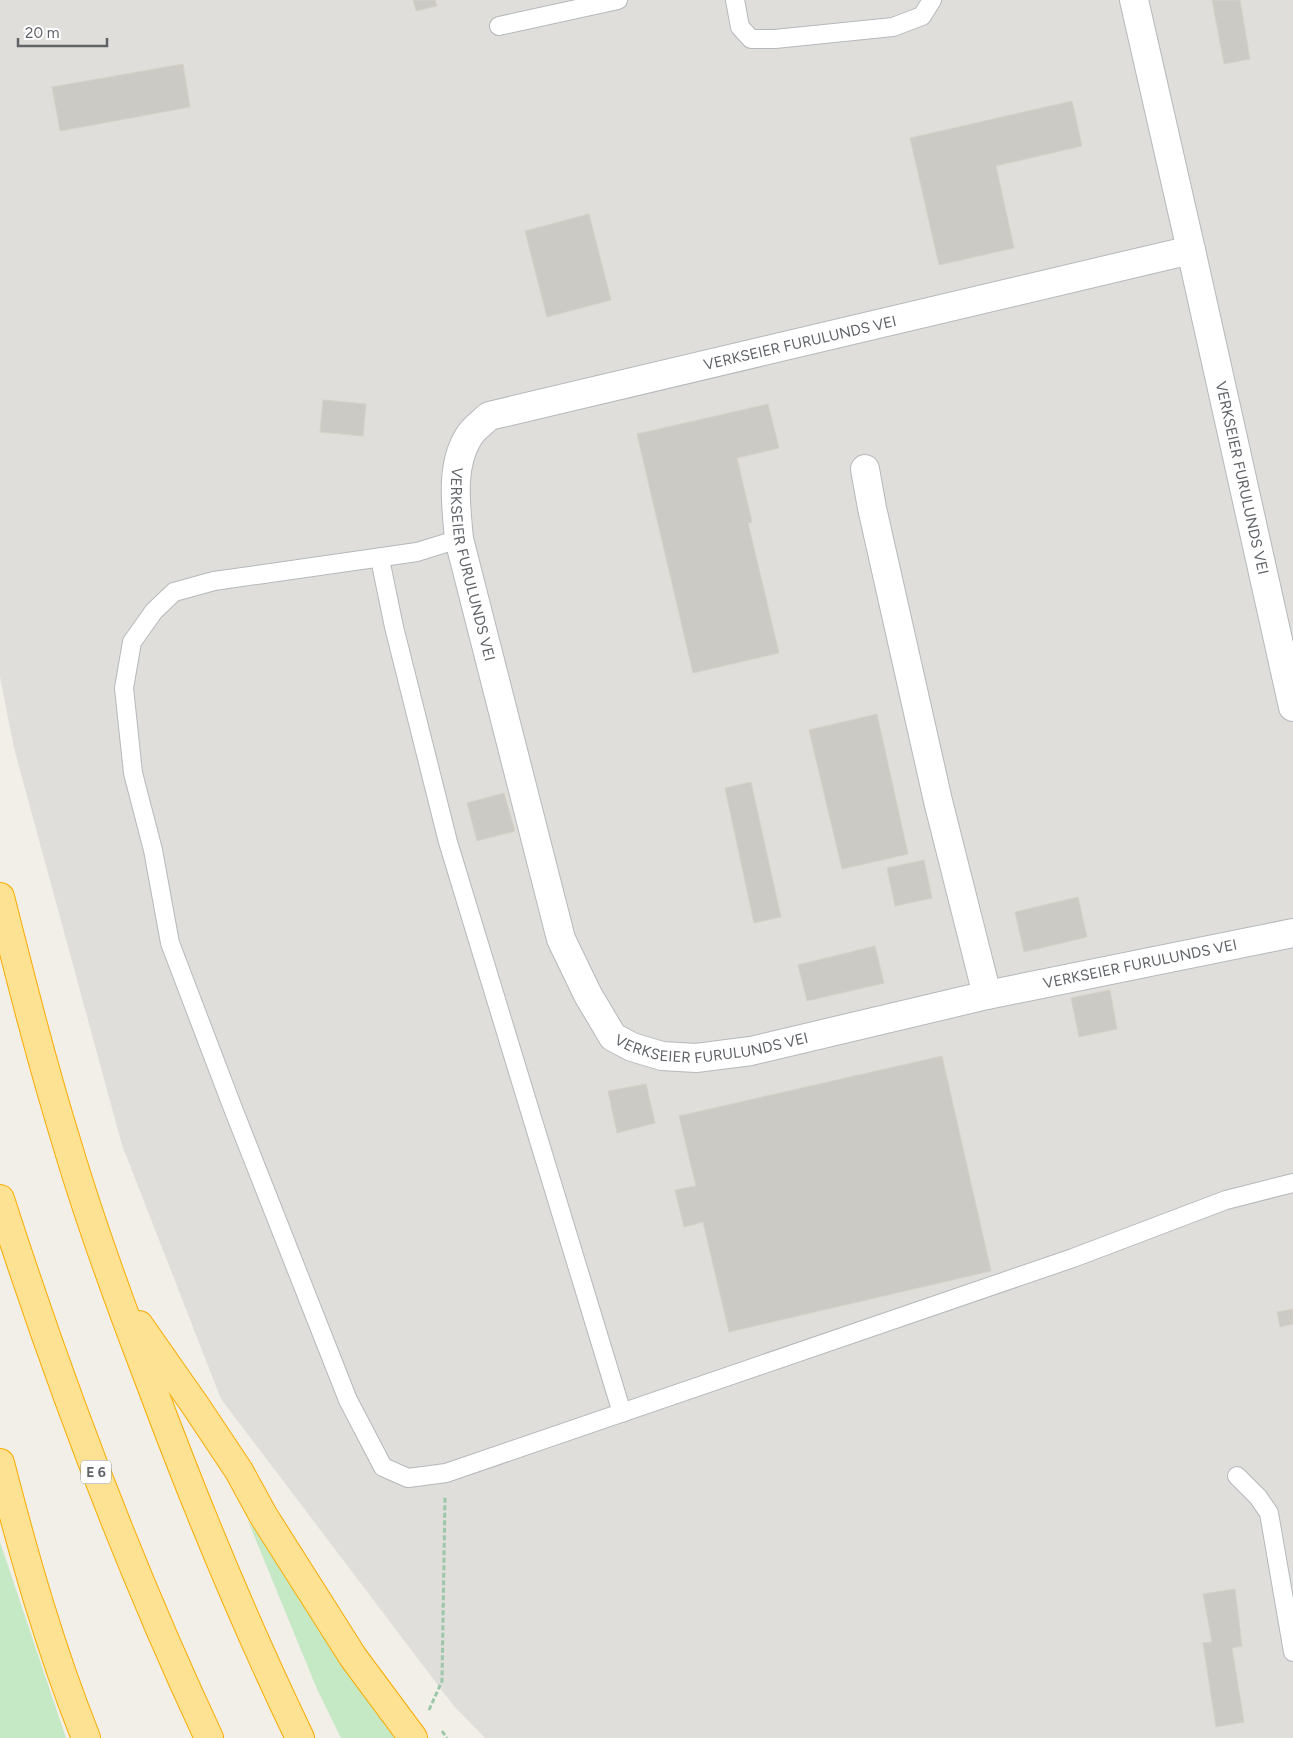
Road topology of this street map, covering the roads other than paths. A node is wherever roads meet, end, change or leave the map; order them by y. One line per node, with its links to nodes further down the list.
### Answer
1 (618, 0): 5 (lane)
2 (735, 0): 3 (lane)
3 (932, 0)
4 (1134, 0): 6 (street, VERKSEIER FURULUNDS VEI)
5 (499, 26)
6 (1192, 250): 8 (street, VERKSEIER FURULUNDS VEI); 10 (street, VERKSEIER FURULUNDS VEI)
7 (866, 469): 13 (street)
8 (459, 539): 9 (lane); 13 (street, VERKSEIER FURULUNDS VEI)
9 (380, 559): 17 (lane); 17 (lane)
10 (1293, 706)
11 (0, 897): 16 (highway)
12 (1293, 933): 13 (street, VERKSEIER FURULUNDS VEI)
13 (988, 995)
14 (1293, 1183): 17 (lane)
15 (0, 1199): 22 (highway, E 6)
16 (113, 1285): 23 (highway); 24 (highway)
17 (622, 1413)
18 (0, 1463): 21 (highway)
19 (1237, 1476): 20 (lane)
20 (1293, 1652)
21 (86, 1738)
22 (209, 1738)
23 (300, 1738)
24 (413, 1738)

